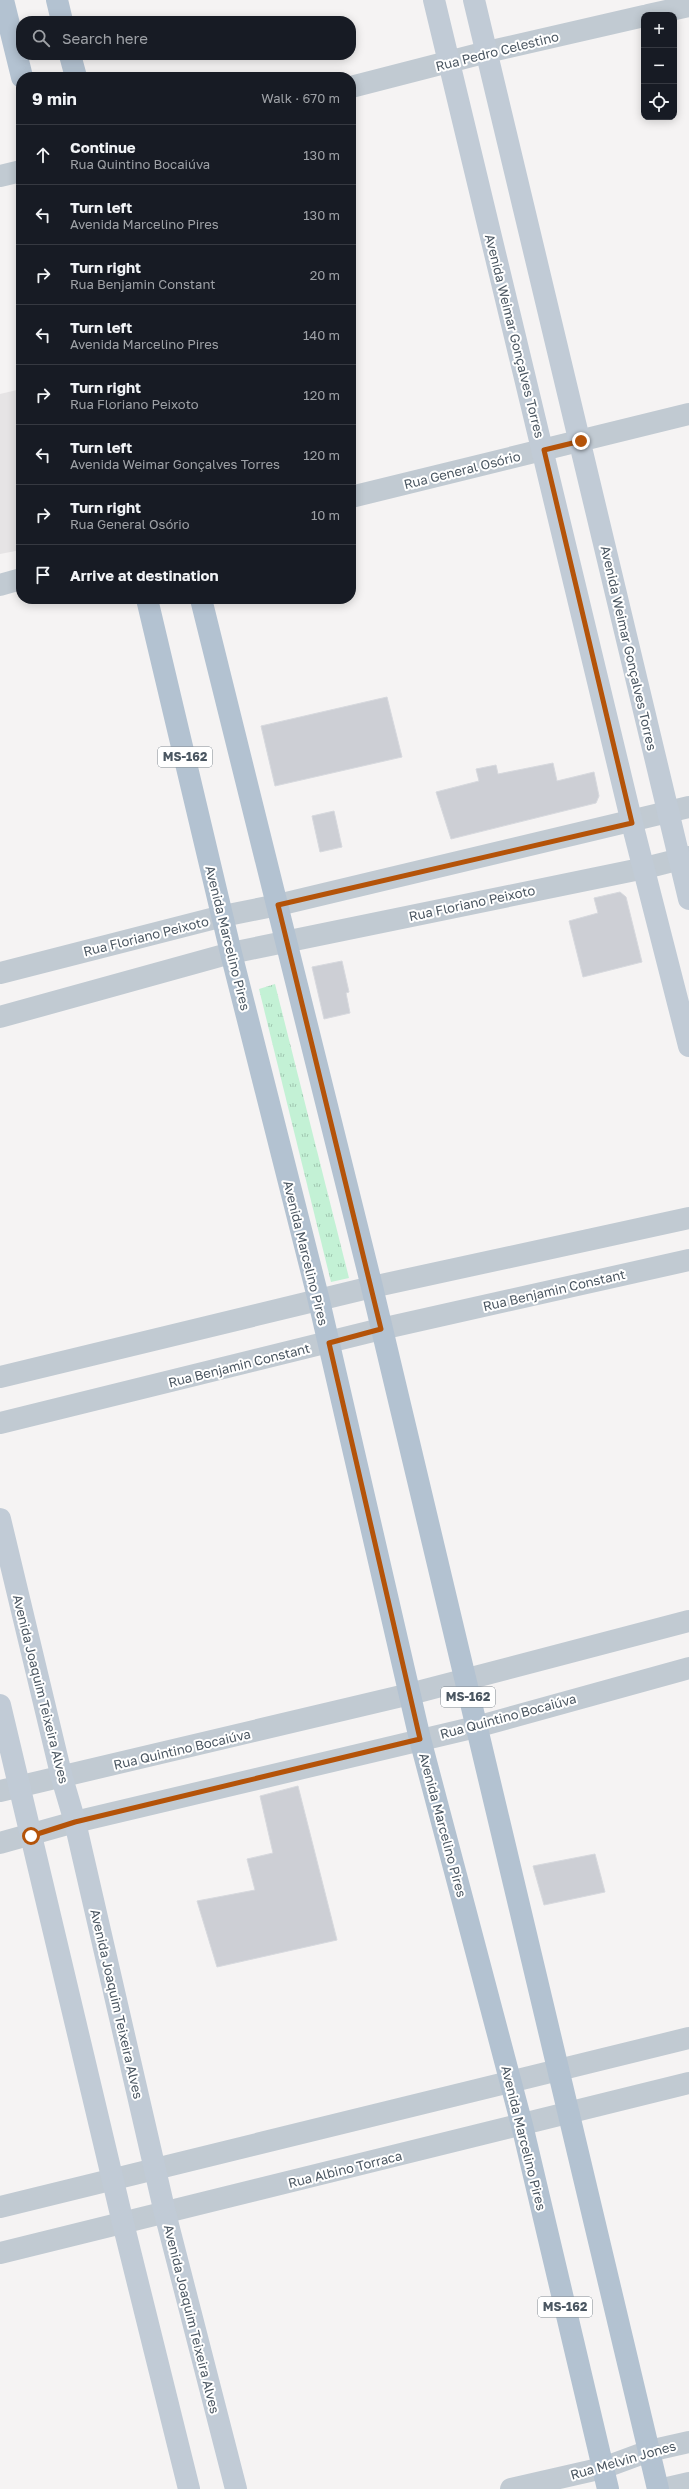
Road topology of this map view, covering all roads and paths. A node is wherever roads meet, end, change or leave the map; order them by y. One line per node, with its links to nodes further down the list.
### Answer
1 (3, 0): 10 (main road)
2 (57, 0): 7 (main road)
3 (434, 0): 13 (main road, Avenida Weimar Gonçalves Torres)
4 (474, 0): 9 (main road, Avenida Weimar Gonçalves Torres)
5 (689, 6): 6 (street)
6 (662, 12)
7 (61, 16)
8 (641, 17): 9 (street, Rua Pedro Celestino)
9 (487, 52): 13 (street, Rua Pedro Celestino); 20 (main road, Avenida Weimar Gonçalves Torres)
10 (16, 53)
11 (18, 60): 14 (main road)
12 (71, 60): 15 (main road)
13 (448, 62): 16 (street, Rua Pedro Celestino); 21 (main road, Avenida Weimar Gonçalves Torres)
14 (21, 72)
15 (75, 72)
16 (356, 86)
17 (16, 173): 18 (street)
18 (0, 176)
19 (689, 414): 20 (street, Rua General Osório)
20 (581, 441): 21 (street, Rua General Osório); 28 (main road, Avenida Weimar Gonçalves Torres)
21 (544, 450): 22 (street, Rua General Osório); 29 (main road, Avenida Weimar Gonçalves Torres)
22 (356, 496)
23 (16, 581): 24 (street)
24 (0, 585)
25 (148, 604): 34 (main road, Avenida Marcelino Pires / MS-162)
26 (202, 604): 33 (main road, MS-162)
27 (689, 808): 28 (street, Rua Floriano Peixoto)
28 (668, 813): 29 (street, Rua Floriano Peixoto); 30 (main road, Avenida Weimar Gonçalves Torres)
29 (632, 823): 31 (main road, Avenida Weimar Gonçalves Torres); 33 (street, Rua Floriano Peixoto)
30 (684, 858): 31 (street, Rua Floriano Peixoto); 32 (main road, Avenida Weimar Gonçalves Torres)
31 (645, 868): 35 (street, Rua Floriano Peixoto); 39 (main road, Avenida Weimar Gonçalves Torres)
32 (689, 899)
33 (278, 905): 34 (street, Rua Floriano Peixoto); 35 (main road, MS-162)
34 (223, 916): 36 (main road, Avenida Marcelino Pires / MS-162); 37 (street, Rua Floriano Peixoto)
35 (287, 942): 36 (street, Rua Floriano Peixoto); 42 (main road, MS-162)
36 (231, 953): 38 (street, Rua Floriano Peixoto); 43 (main road, Avenida Marcelino Pires / MS-162)
37 (0, 973)
38 (0, 1017)
39 (689, 1046)
40 (689, 1218): 42 (street)
41 (689, 1260): 44 (street, Rua Benjamin Constant)
42 (372, 1287): 43 (street); 44 (main road, MS-162)
43 (319, 1301): 45 (main road, Avenida Marcelino Pires / MS-162); 46 (street)
44 (381, 1329): 45 (street, Rua Benjamin Constant); 51 (main road, MS-162)
45 (329, 1343): 47 (street, Rua Benjamin Constant); 52 (main road, Avenida Marcelino Pires / MS-162)
46 (0, 1377)
47 (0, 1423)
48 (0, 1519): 56 (main road, Avenida Joaquim Teixeira Alves)
49 (689, 1621): 51 (street, Rua Quintino Bocaiúva)
50 (689, 1668): 54 (street, Rua Quintino Bocaiúva)
51 (464, 1680): 52 (street, Rua Quintino Bocaiúva); 54 (main road, MS-162)
52 (410, 1694): 55 (main road, Avenida Marcelino Pires / MS-162); 56 (street, Rua Quintino Bocaiúva)
53 (0, 1706): 57 (main road)
54 (476, 1727): 55 (street, Rua Quintino Bocaiúva); 62 (main road, MS-162)
55 (420, 1739): 58 (street, Rua Quintino Bocaiúva); 63 (main road, Avenida Marcelino Pires / MS-162)
56 (62, 1778): 57 (street, Rua Quintino Bocaiúva); 58 (main road, Avenida Joaquim Teixeira Alves)
57 (10, 1788): 59 (main road)
58 (75, 1822): 59 (street, Rua Quintino Bocaiúva); 67 (main road, Avenida Joaquim Teixeira Alves)
59 (31, 1836): 60 (street, Rua Quintino Bocaiúva); 68 (main road)
60 (0, 1843)
61 (689, 2038): 62 (street)
62 (558, 2070): 63 (street); 65 (main road, MS-162)
63 (510, 2083): 66 (main road, Avenida Marcelino Pires / MS-162); 67 (street)
64 (689, 2083): 65 (street, Rua Albino Torraca)
65 (567, 2113): 66 (street, Rua Albino Torraca); 74 (main road, MS-162)
66 (522, 2125): 70 (street, Rua Albino Torraca); 75 (main road, Avenida Marcelino Pires / MS-162)
67 (155, 2168): 68 (street); 70 (main road, Avenida Joaquim Teixeira Alves)
68 (113, 2179): 69 (street); 71 (main road)
69 (0, 2207)
70 (165, 2213): 71 (street, Rua Albino Torraca); 78 (main road, Avenida Joaquim Teixeira Alves)
71 (123, 2223): 72 (street, Rua Albino Torraca); 77 (main road)
72 (0, 2253)
73 (689, 2442): 74 (street, Rua Melvin Jones)
74 (649, 2451): 75 (street, Rua Melvin Jones); 81 (main road, MS-162)
75 (603, 2468): 79 (street, Rua Melvin Jones); 80 (main road, Avenida Marcelino Pires / MS-162)
76 (689, 2483): 82 (street)
77 (189, 2489)
78 (236, 2489)
79 (511, 2489)
80 (608, 2489)
81 (658, 2489)
82 (663, 2489)

